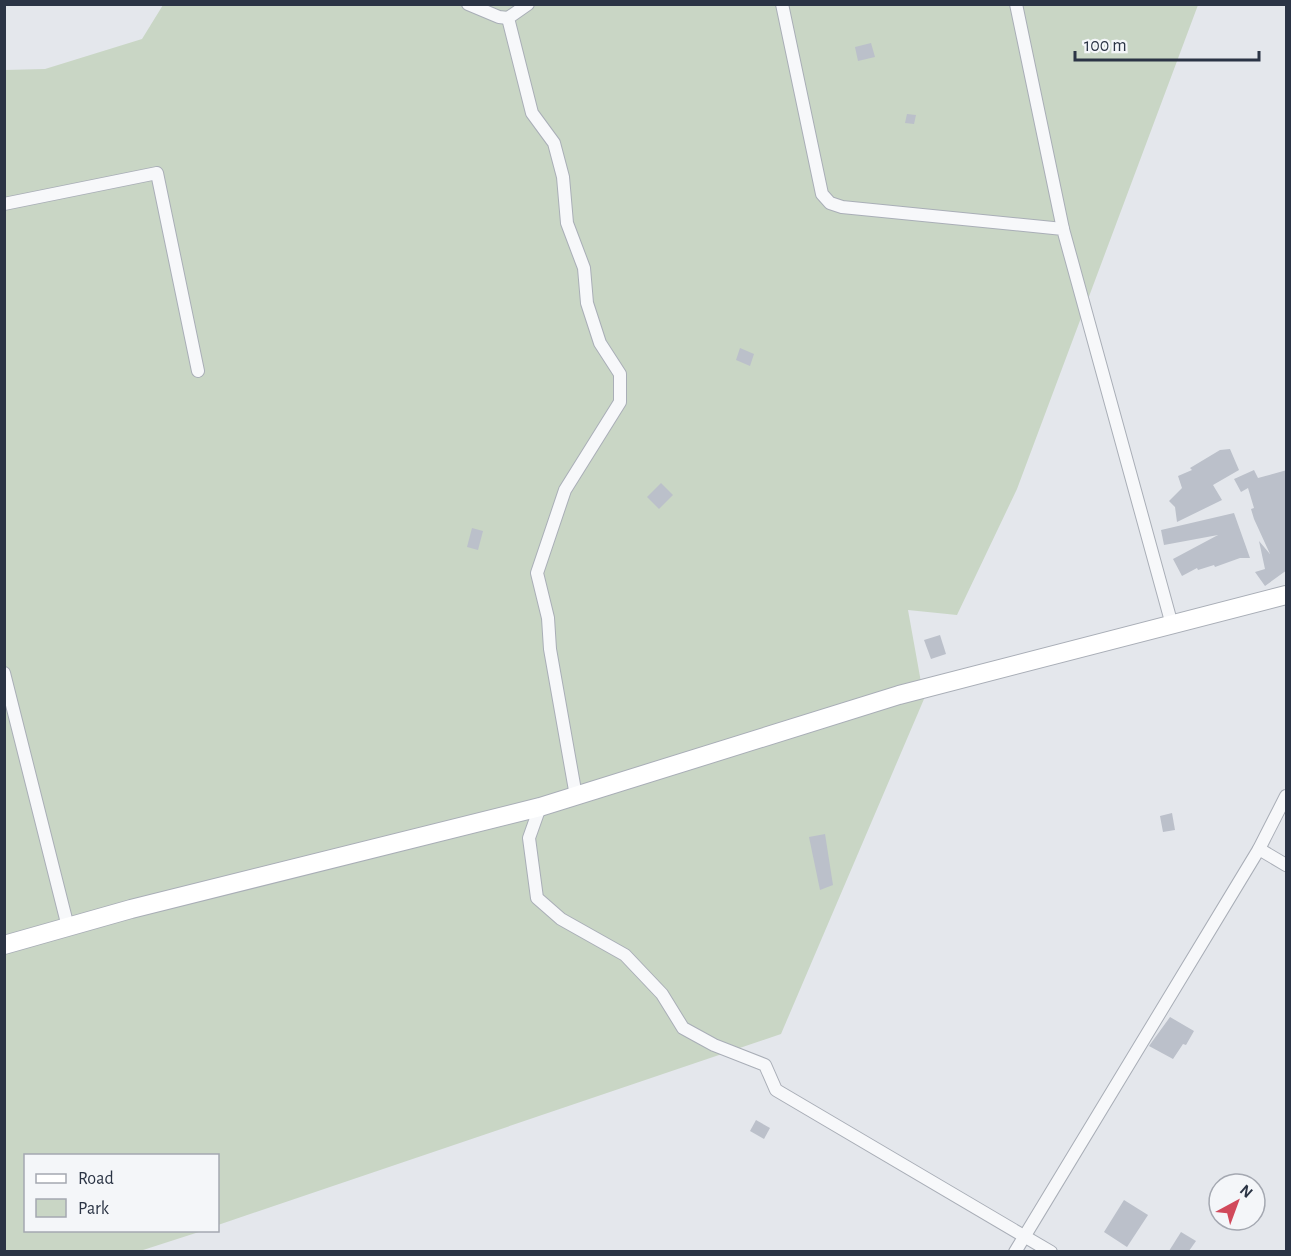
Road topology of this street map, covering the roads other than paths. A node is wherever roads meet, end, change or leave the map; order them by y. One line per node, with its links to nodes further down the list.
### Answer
1 (468, 4): 5 (street)
2 (528, 4): 5 (street)
3 (782, 4): 7 (street)
4 (1016, 4): 7 (street)
5 (508, 18): 12 (street)
6 (4, 204): 8 (street)
7 (1063, 229): 10 (street)
8 (198, 371)
9 (1287, 595): 10 (street)
10 (1172, 625): 12 (street)
11 (4, 673): 17 (street)
12 (576, 796): 14 (street)
13 (1287, 796): 15 (street)
14 (540, 807): 17 (street); 19 (street)
15 (1259, 849): 16 (street); 19 (street)
16 (1287, 865)
17 (68, 927): 18 (street)
18 (4, 945)
19 (1024, 1235): 20 (street); 21 (street)
20 (1015, 1251)
21 (1052, 1251)

